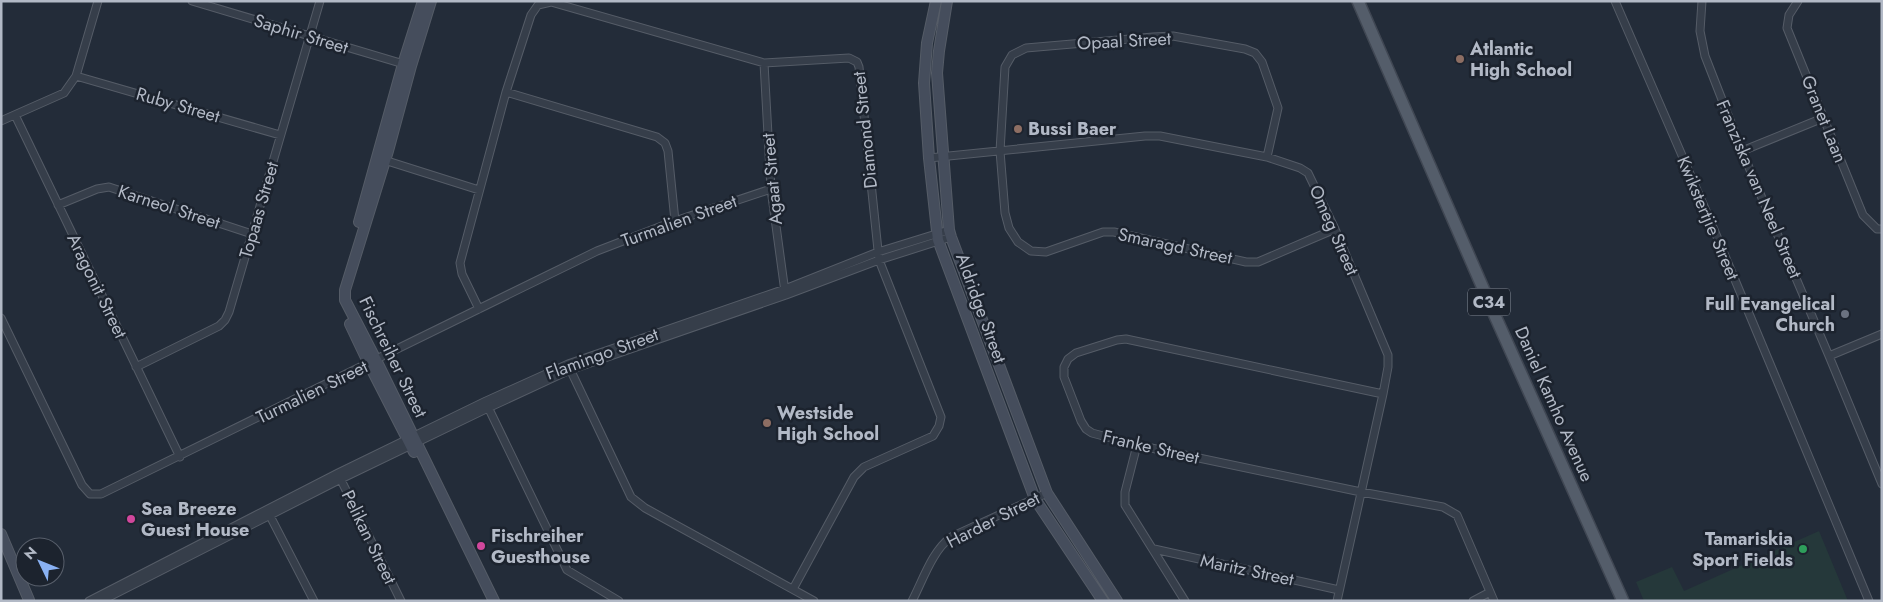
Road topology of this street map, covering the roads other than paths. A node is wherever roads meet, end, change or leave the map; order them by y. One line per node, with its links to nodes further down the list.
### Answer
1 (98, 1): 15 (street)
2 (192, 1): 12 (street, Saphir Street)
3 (320, 1): 12 (street, Topaas Street)
4 (423, 1): 14 (street, Fischreiher Street)
5 (431, 1): 14 (street, Fischreiher Street)
6 (936, 1): 25 (street, Aldridge Street)
7 (947, 1): 23 (street, Aldridge Street)
8 (1358, 1): 78 (main road, Daniel Kamho Avenue / C34)
9 (1615, 1): 79 (street, Kwikstertjie Street)
10 (1702, 1): 21 (street, Franziska van Neel Street)
11 (1798, 1): 18 (street, Granet Laan)
12 (309, 36): 14 (street, Saphir Street); 20 (street, Topaas Street)
13 (764, 63): 16 (street, Diamond Street); 27 (street, Agaat Street); 36 (street, Diamond Street)
14 (407, 65): 26 (street, Fischreiher Street)
15 (76, 76): 17 (street); 20 (street, Ruby Street)
16 (506, 92): 28 (street, Diamond Street); 30 (street)
17 (15, 115): 19 (street); 29 (street, Aragonit Street)
18 (1823, 118): 21 (street); 32 (street, Granet Laan)
19 (1, 121)
20 (280, 135): 34 (street, Topaas Street)
21 (1742, 151): 41 (street, Franziska van Neel Street)
22 (1000, 152): 23 (street, Omeg Street); 24 (street, Omeg Street); 24 (street, Opaal Street); 31 (street, Smaragd Street)
23 (943, 156): 25 (street, Omeg Street); 33 (street, Aldridge Street)
24 (1267, 157): 31 (street, Omeg Street)
25 (929, 158): 35 (street, Aldridge Street)
26 (381, 159): 28 (street); 42 (street, Fischreiher Street)
27 (771, 189): 30 (street, Turmalien Street); 37 (street, Agaat Street)
28 (479, 190): 38 (street, Diamond Street)
29 (58, 205): 34 (street, Karneol Street); 43 (street, Aragonit Street)
30 (675, 221): 38 (street, Turmalien Street)
31 (1335, 229): 45 (street, Omeg Street)
32 (1882, 229)
33 (950, 233): 35 (street, Flamingo Street); 53 (street, Aldridge Street)
34 (252, 234): 43 (street, Topaas Street)
35 (938, 236): 36 (street, Flamingo Street); 54 (street, Aldridge Street)
36 (879, 256): 37 (street, Flamingo Street); 59 (street, Diamond Street)
37 (785, 292): 44 (street, Flamingo Street)
38 (479, 309): 42 (street, Turmalien Street)
39 (1, 318): 49 (street, Turmalien Street)
40 (1882, 334): 41 (street)
41 (1830, 356): 51 (street, Franziska van Neel Street)
42 (372, 362): 47 (street, Fischreiher Street); 49 (street, Turmalien Street)
43 (136, 367): 49 (street, Aragonit Street)
44 (569, 367): 46 (street, Flamingo Street); 59 (street)
45 (1383, 394): 48 (street, Franke Street); 52 (street, Omeg Street)
46 (487, 404): 47 (street, Flamingo Street); 69 (street)
47 (412, 441): 50 (street, Flamingo Street); 67 (street, Fischreiher Street); 68 (street, Fischreiher Street)
48 (1137, 445): 52 (street, Franke Street); 58 (street)
49 (180, 457)
50 (339, 476): 55 (street, Flamingo Street); 66 (street, Pelikan Street)
51 (1882, 484)
52 (1360, 492): 60 (street, Omeg Street); 61 (street, Franke Street)
53 (1047, 493): 54 (street, Harder Street); 73 (street, Aldridge Street)
54 (1035, 499): 71 (street, Harder Street); 72 (street, Aldridge Street)
55 (269, 513): 63 (street); 64 (street); 65 (street)
56 (1, 534): 62 (street)
57 (1, 550): 62 (street)
58 (1154, 550): 60 (street, Maritz Street); 74 (street)
59 (793, 589): 70 (street)
60 (1339, 590): 75 (street, Omeg Street)
61 (1490, 592): 76 (street); 77 (street, Franke Street)
62 (29, 600)
63 (89, 601)
64 (101, 601)
65 (314, 601)
66 (400, 601)
67 (487, 601)
68 (494, 601)
69 (619, 601)
70 (814, 601)
71 (912, 601)
72 (1103, 601)
73 (1117, 601)
74 (1185, 601)
75 (1337, 601)
76 (1473, 601)
77 (1494, 601)
78 (1623, 601)
79 (1869, 601)

